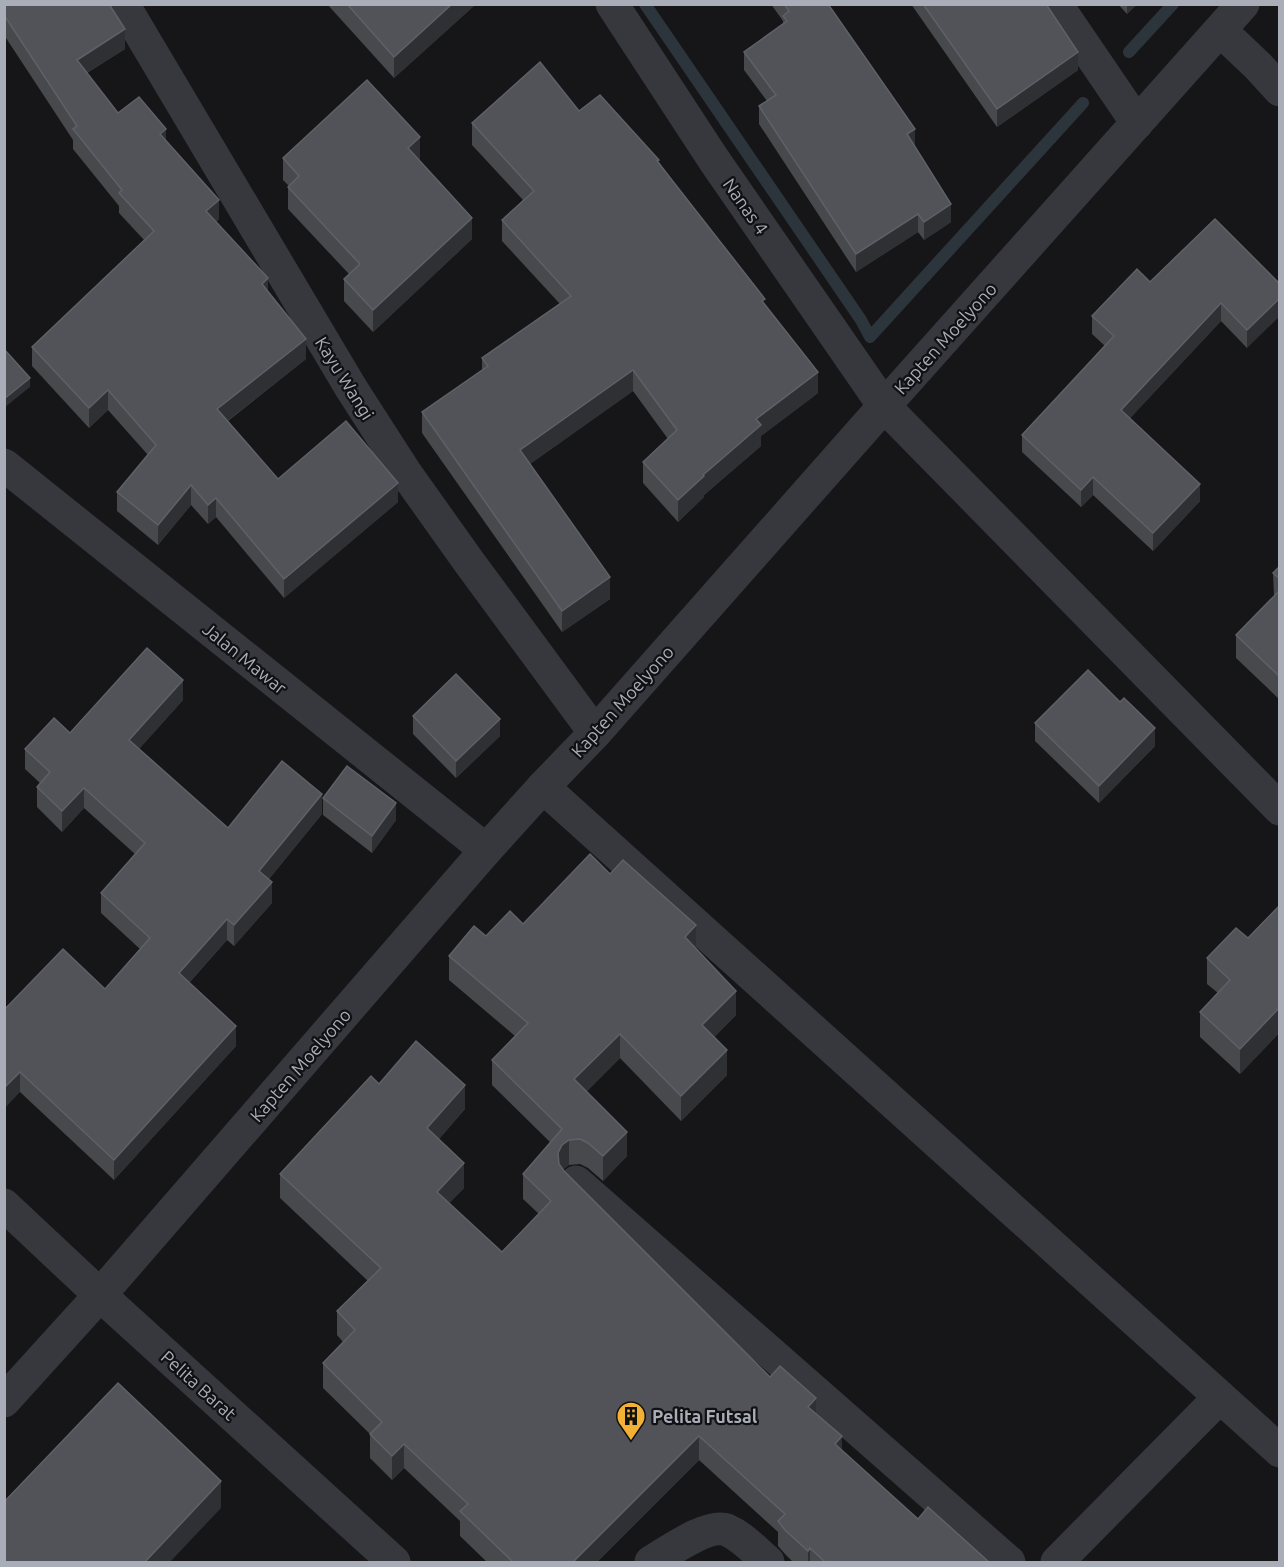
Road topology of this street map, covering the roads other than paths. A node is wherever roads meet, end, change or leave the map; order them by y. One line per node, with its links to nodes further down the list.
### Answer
1 (123, 4): 9 (street, Kayu Wangi)
2 (612, 4): 7 (street, Nanas 4)
3 (1056, 4): 6 (street)
4 (1234, 12): 5 (street); 6 (street, Kapten Moelyono)
5 (1280, 90)
6 (1137, 123): 7 (street, Kapten Moelyono)
7 (884, 406): 9 (street, Kapten Moelyono); 11 (street, Nanas 4)
8 (4, 465): 12 (street, Jalan Mawar)
9 (595, 733): 10 (street, Kapten Moelyono)
10 (543, 787): 12 (street, Kapten Moelyono); 16 (street)
11 (1280, 809)
12 (486, 850): 15 (street, Kapten Moelyono)
13 (576, 1182): 22 (street)
14 (4, 1205): 15 (street, Pelita Barat)
15 (100, 1295): 17 (street, Kapten Moelyono); 19 (street, Pelita Barat)
16 (1220, 1397): 18 (street); 23 (street)
17 (4, 1401)
18 (1280, 1451)
19 (394, 1563)
20 (651, 1563): 21 (street)
21 (768, 1563)
22 (1009, 1563)
23 (1057, 1563)

